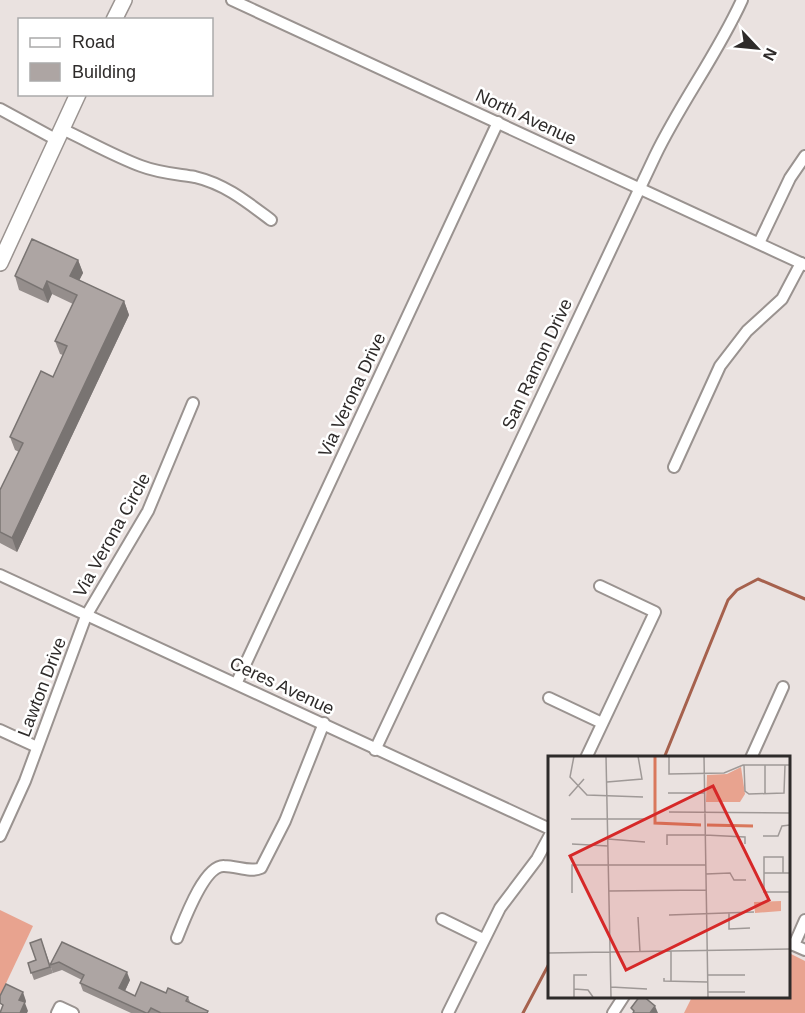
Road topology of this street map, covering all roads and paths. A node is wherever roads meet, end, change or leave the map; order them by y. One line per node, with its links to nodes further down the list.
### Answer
1 (124, 0): 4 (main road)
2 (232, 0): 7 (street, North Avenue)
3 (742, 0): 10 (street, San Ramon Drive)
4 (115, 18)
5 (77, 96): 8 (main road)
6 (0, 110): 8 (street)
7 (498, 122): 10 (street, North Avenue); 20 (street, Via Verona Drive)
8 (59, 134): 11 (street); 13 (main road)
9 (805, 156): 12 (street)
10 (639, 188): 12 (street, North Avenue); 27 (street, San Ramon Drive)
11 (271, 220)
12 (759, 243): 14 (street, North Avenue)
13 (0, 263)
14 (803, 264): 16 (street)
15 (193, 403): 19 (street, Via Verona Circle)
16 (674, 467)
17 (0, 575): 19 (street, Ceres Avenue)
18 (600, 586): 24 (street)
19 (86, 616): 20 (street, Ceres Avenue); 26 (street, Lawton Drive)
20 (237, 682): 23 (street, Ceres Avenue)
21 (783, 687): 29 (street)
22 (549, 698): 24 (street)
23 (324, 723): 27 (street, Ceres Avenue); 35 (street)
24 (602, 723): 28 (street)
25 (0, 730): 26 (street)
26 (37, 747): 31 (street, Lawton Drive)
27 (375, 750): 30 (street, Ceres Avenue)
28 (587, 756)
29 (752, 756)
30 (548, 828)
31 (0, 836)
32 (548, 839): 36 (street)
33 (442, 920): 36 (street)
34 (805, 920): 37 (street)
35 (177, 938)
36 (483, 939): 42 (street)
37 (791, 944): 38 (street)
38 (805, 950)
39 (623, 998): 43 (street)
40 (57, 1013): 41 (street)
41 (73, 1013)
42 (448, 1013)
43 (613, 1013)

